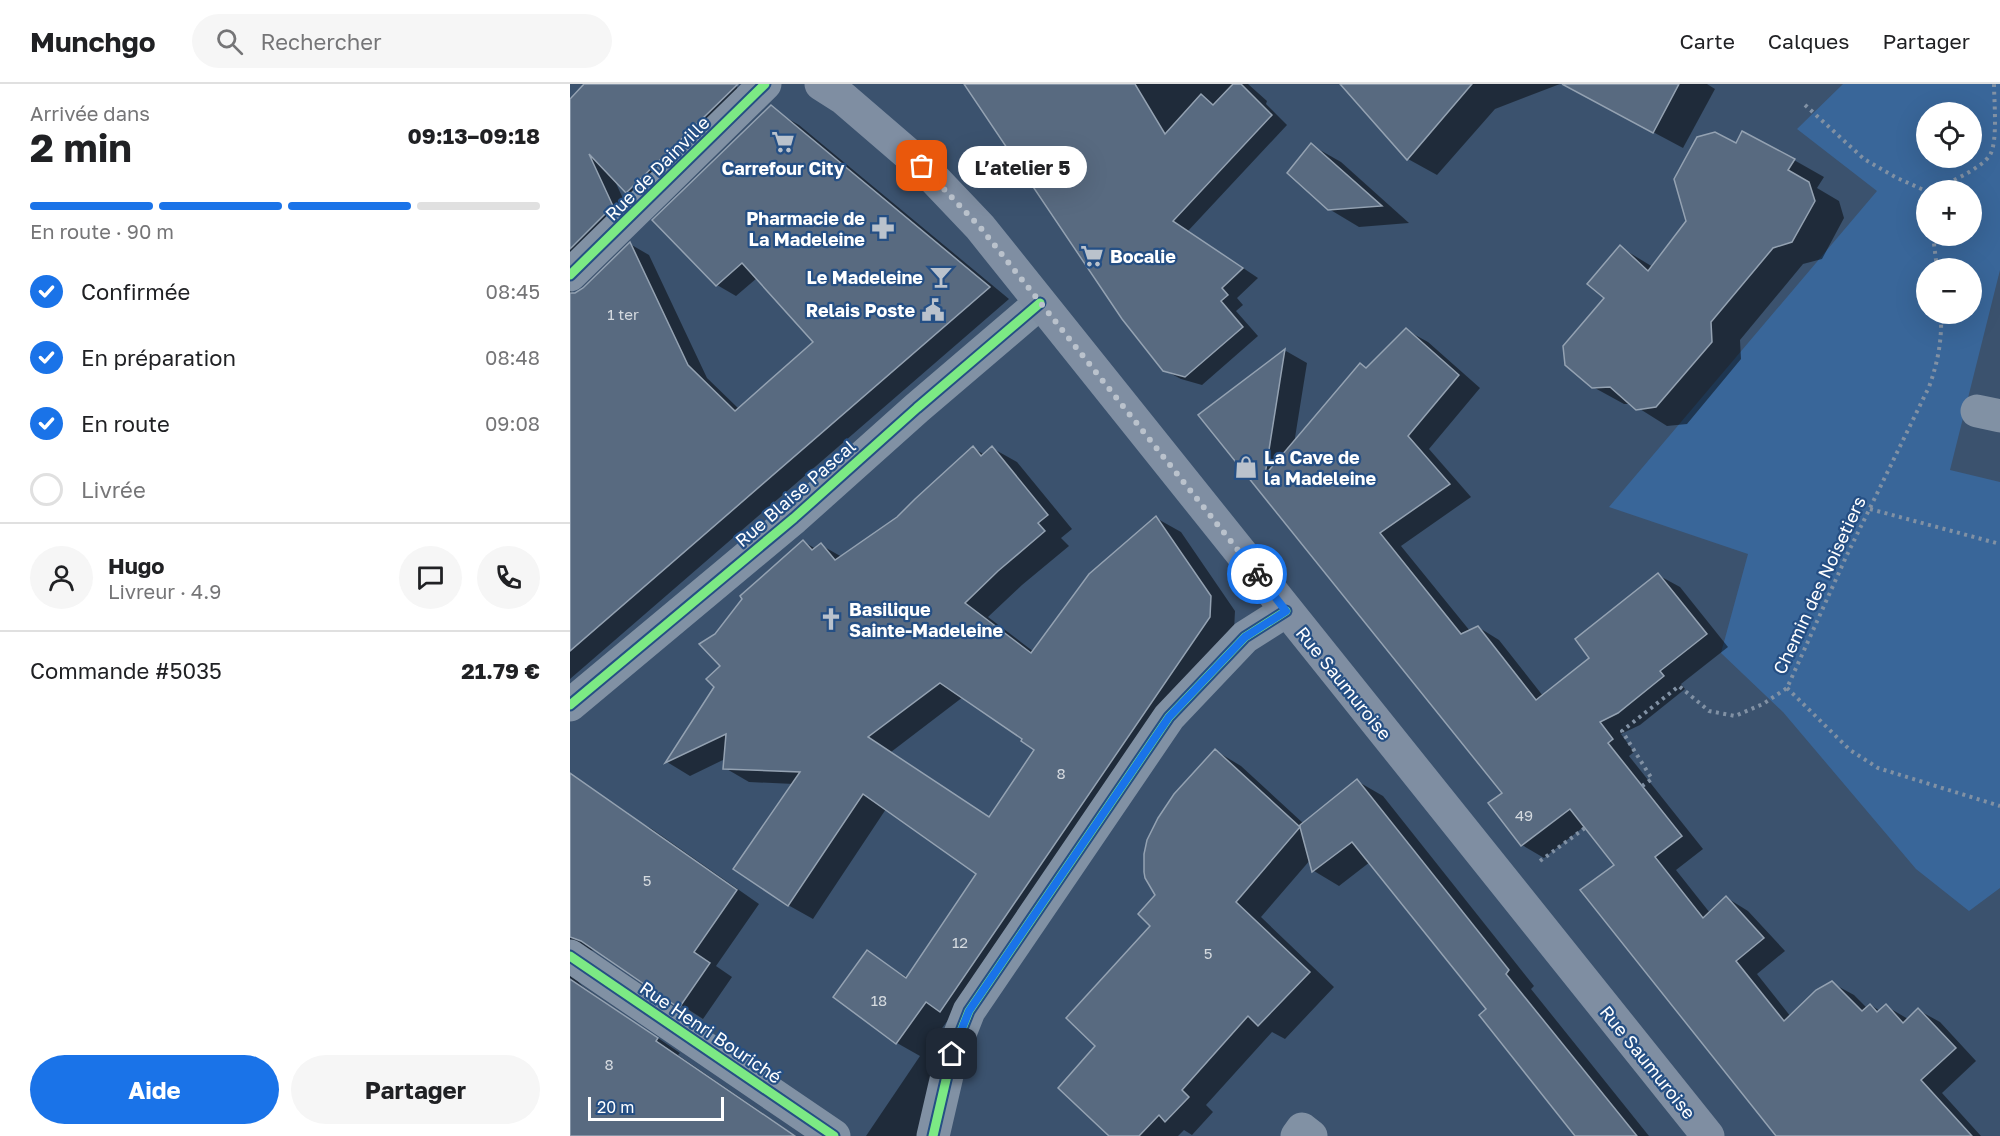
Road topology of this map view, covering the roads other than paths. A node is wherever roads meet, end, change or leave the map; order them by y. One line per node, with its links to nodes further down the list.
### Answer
1 (765, 84): 3 (street, Rue de Dainville)
2 (821, 84): 4 (main road, Rue Saumuroise)
3 (570, 275)
4 (1040, 303): 5 (main road, Rue Saumuroise); 6 (street, Rue Blaise Pascal)
5 (1286, 611): 9 (street); 12 (main road, Rue Saumuroise)
6 (570, 705)
7 (570, 956): 8 (street, Rue Henri Bouriché)
8 (834, 1136)
9 (933, 1136)
10 (1297, 1136): 11 (street)
11 (1311, 1136)
12 (1708, 1136)

